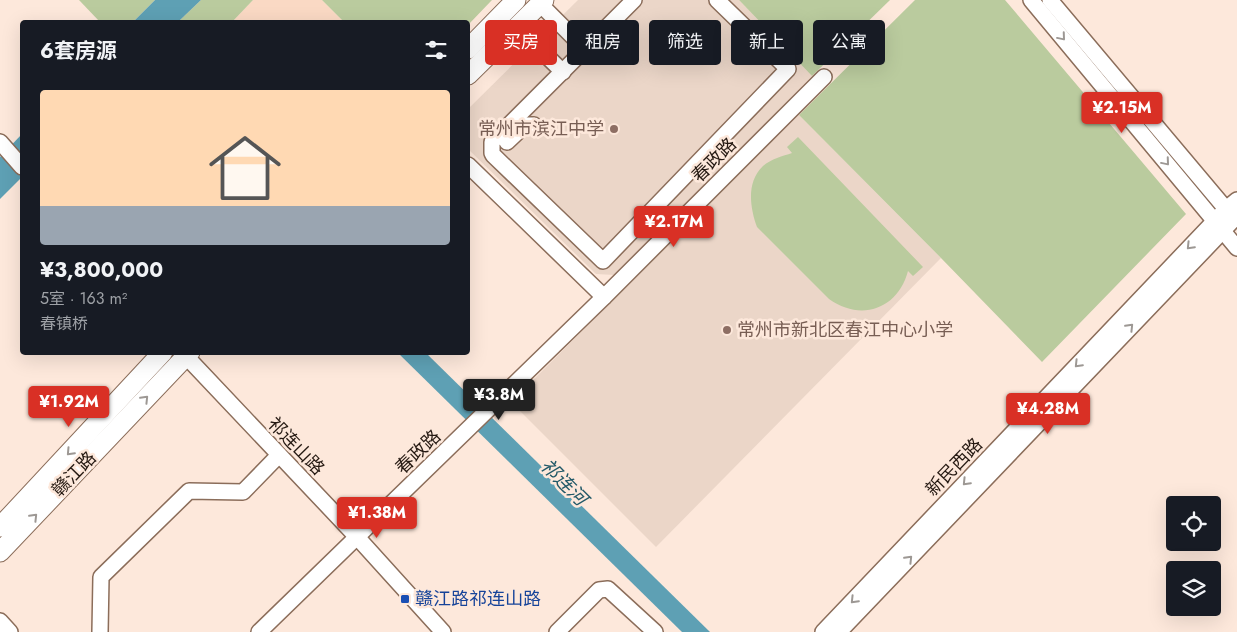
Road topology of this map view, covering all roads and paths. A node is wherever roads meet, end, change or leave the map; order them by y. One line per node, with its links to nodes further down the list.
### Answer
1 (516, 0): 10 (main road)
2 (634, 0): 8 (street)
3 (717, 0): 19 (street)
4 (1031, 0): 23 (street, one-way to 23)
5 (1050, 0): 22 (street)
6 (542, 2): 7 (main road); 9 (street)
7 (524, 20)
8 (614, 20)
9 (567, 29)
10 (470, 47)
11 (485, 58): 15 (main road)
12 (556, 65): 14 (street)
13 (570, 65): 14 (street)
14 (563, 72): 19 (street)
15 (470, 73)
16 (824, 77): 25 (street, 春政路)
17 (534, 125): 19 (street)
18 (4, 146): 20 (street)
19 (494, 155)
20 (20, 165)
21 (470, 167): 25 (street)
22 (1234, 213): 23 (street, 新民西路)
23 (1219, 226): 24 (street); 42 (street, 新民西路, one-way to 42); 43 (street, 新民西路, one-way to 23)
24 (1237, 248)
25 (604, 297): 32 (street, 春政路)
26 (160, 355): 31 (main road, 赣江路, one-way to 31)
27 (187, 355): 33 (main road, 赣江路, one-way to 27)
28 (189, 355): 30 (street, 祁连山路)
29 (189, 355): 32 (street, 祁连山路)
30 (279, 455): 32 (street, 祁连山路); 36 (street)
31 (0, 526)
32 (360, 533): 37 (street, 春政路); 38 (street, 祁连山路); 39 (street, 祁连山路)
33 (0, 552)
34 (0, 621): 35 (street)
35 (10, 632)
36 (100, 632)
37 (259, 632)
38 (443, 632)
39 (455, 632)
40 (557, 632): 41 (street)
41 (655, 632)
42 (823, 632)
43 (839, 632)

